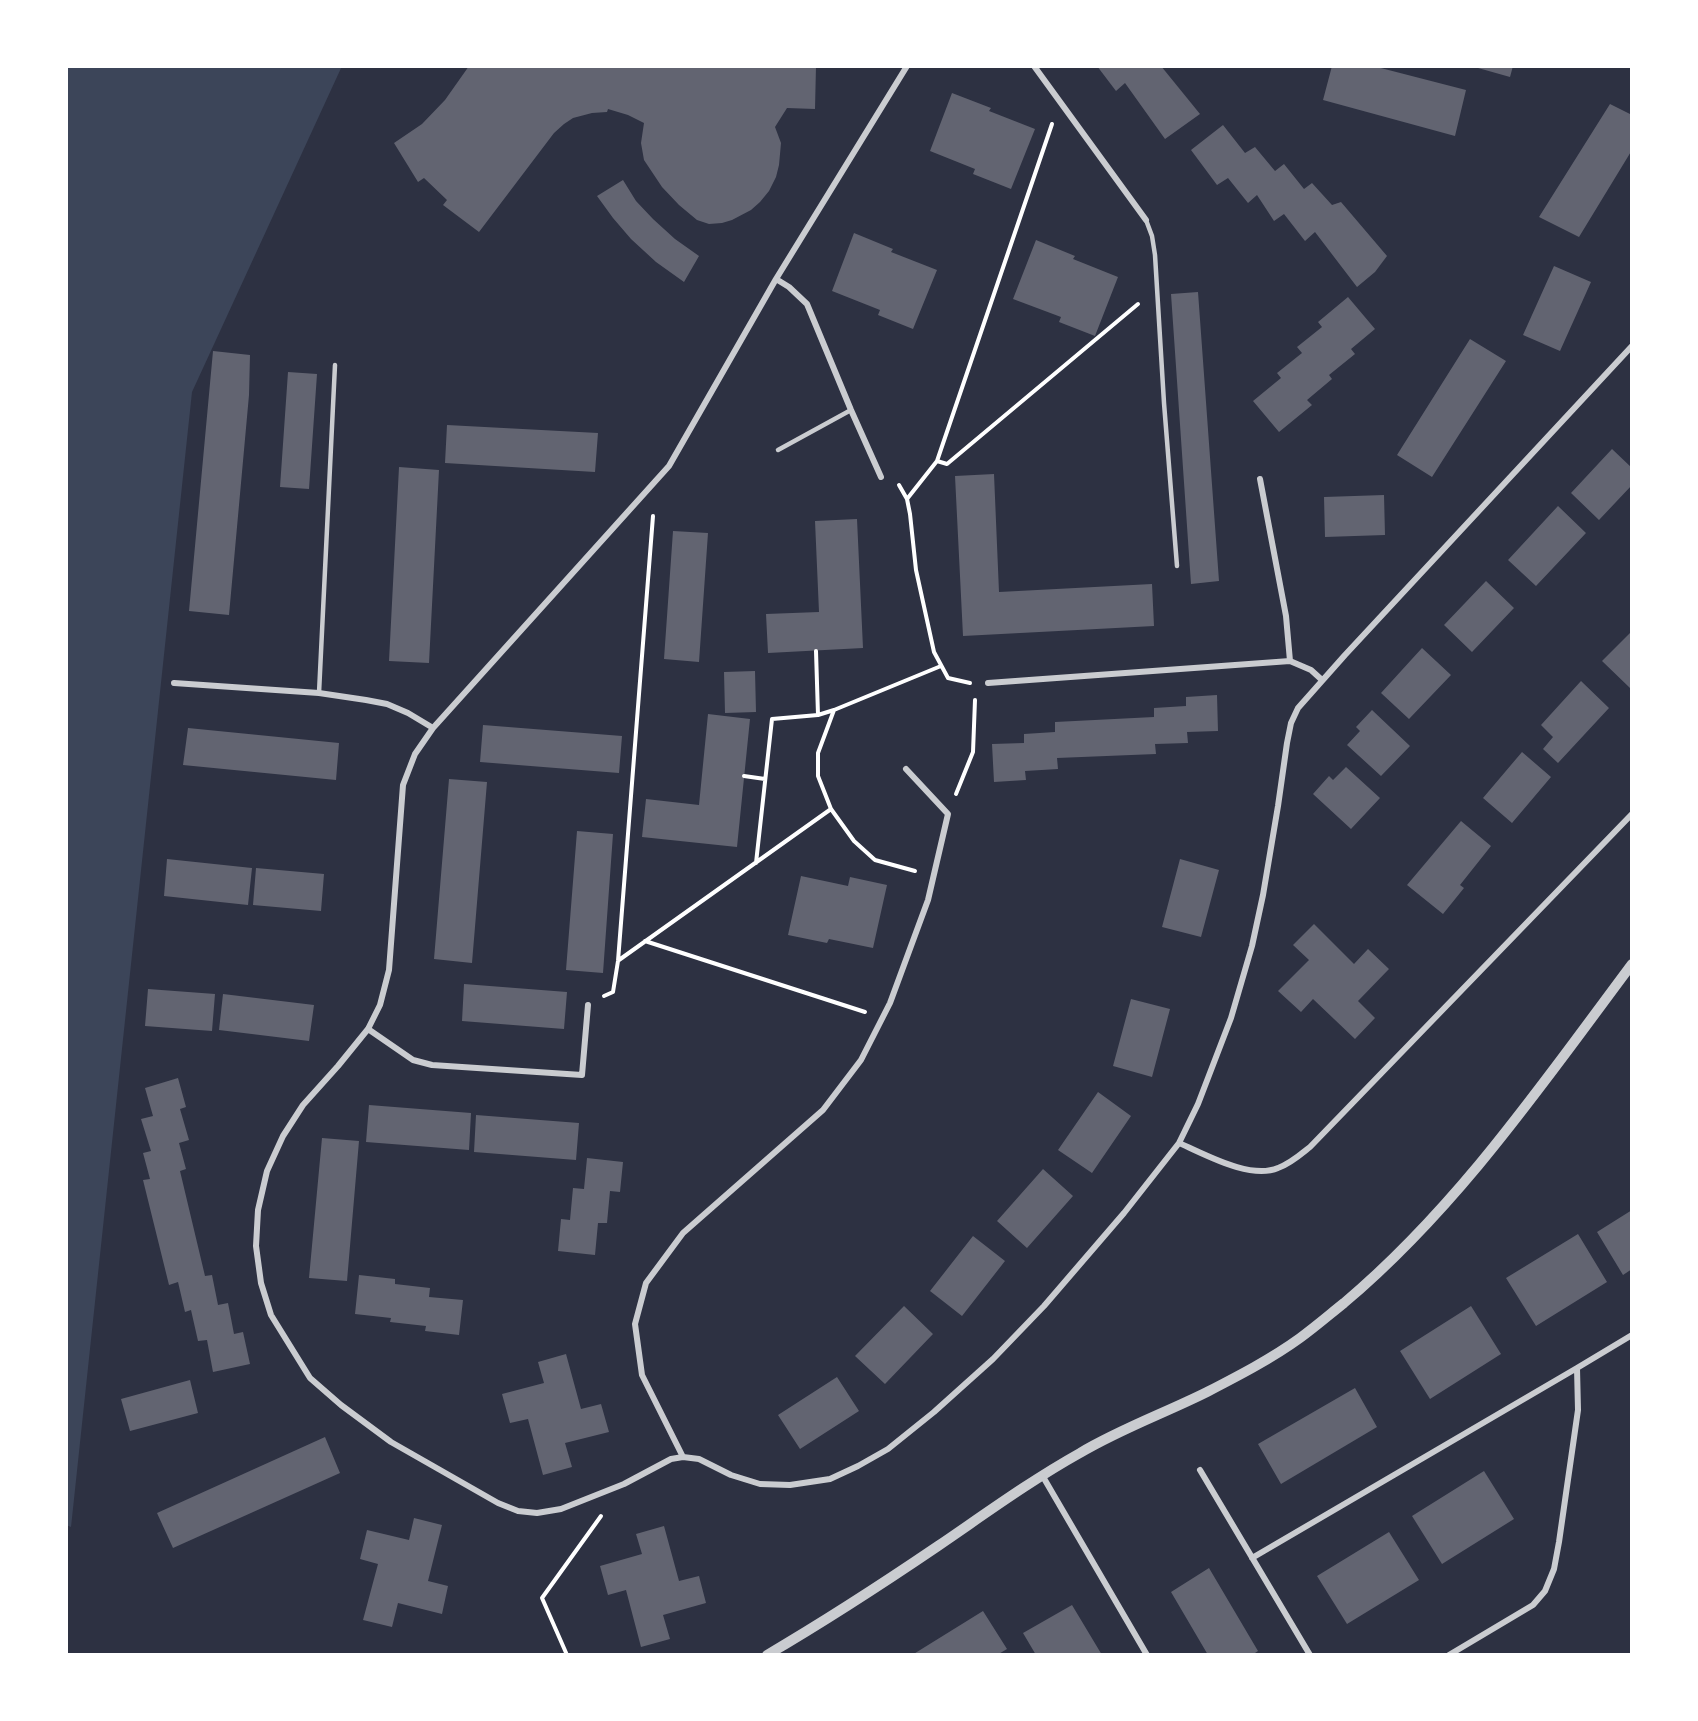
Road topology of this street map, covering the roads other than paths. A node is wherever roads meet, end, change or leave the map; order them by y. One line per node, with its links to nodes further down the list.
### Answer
1 (907, 66): 4 (street)
2 (1034, 66): 3 (street)
3 (1146, 220): 11 (lane)
4 (776, 279): 7 (street); 17 (street)
5 (1632, 346): 13 (street)
6 (335, 365): 16 (lane)
7 (850, 411): 8 (lane); 9 (street)
8 (778, 450)
9 (881, 477)
10 (1260, 479): 12 (street)
11 (1177, 566)
12 (1290, 661): 13 (street); 15 (street)
13 (1322, 680): 23 (street)
14 (174, 683): 16 (street)
15 (988, 683)
16 (319, 693): 17 (street)
17 (433, 728): 22 (street)
18 (906, 769): 26 (street)
19 (1632, 814): 23 (street)
20 (1632, 964): 28 (street)
21 (588, 1005): 22 (street)
22 (368, 1029): 26 (street)
23 (1179, 1143): 26 (street)
24 (1632, 1335): 25 (street)
25 (1577, 1368): 29 (street); 33 (street)
26 (683, 1457)
27 (1200, 1470): 29 (street)
28 (1042, 1475): 30 (street); 31 (street)
29 (1252, 1558): 32 (street)
30 (767, 1655)
31 (1147, 1655)
32 (1310, 1655)
33 (1449, 1655)

